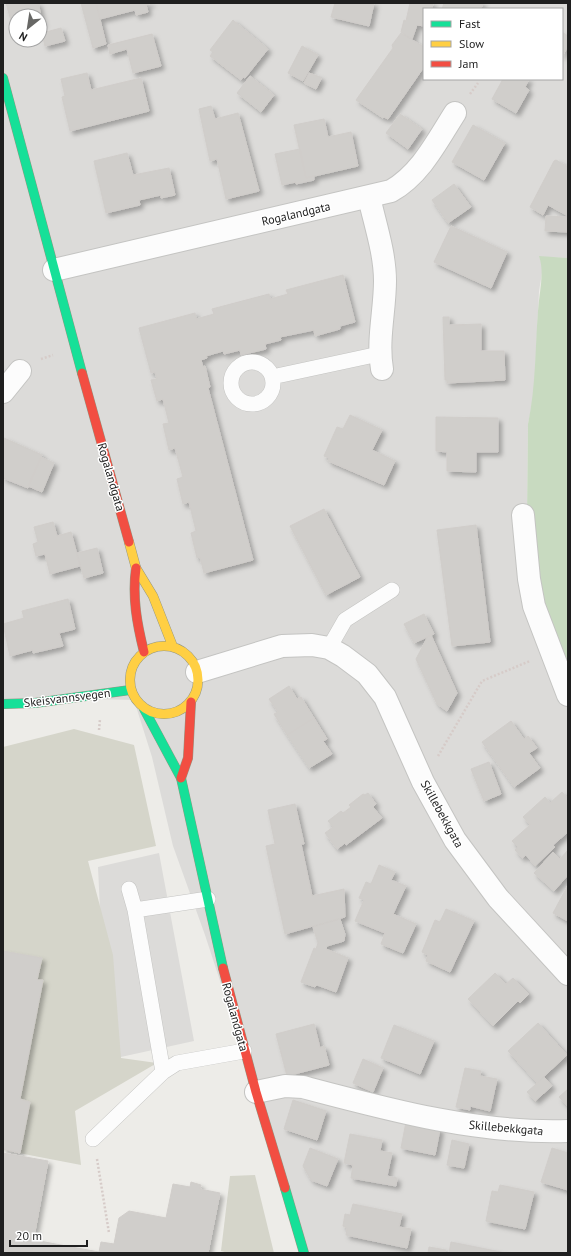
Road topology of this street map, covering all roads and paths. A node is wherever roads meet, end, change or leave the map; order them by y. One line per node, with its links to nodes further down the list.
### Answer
1 (3, 78): 4 (street, Rogalandgata)
2 (455, 113): 3 (street, Rogalandgata)
3 (369, 197): 4 (street, Rogalandgata); 5 (street)
4 (54, 270): 8 (street, Rogalandgata)
5 (381, 361): 6 (lane)
6 (272, 377)
7 (523, 515): 13 (street)
8 (136, 568): 10 (street, Rogalandgata); 12 (street, Rogalandgata)
9 (392, 590): 11 (lane)
10 (173, 647): 12 (street); 14 (street)
11 (329, 648): 14 (street, Skillebekkgata); 25 (street, Skillebekkgata)
12 (144, 652): 15 (street)
13 (551, 652): 16 (street); 20 (path)
14 (197, 672): 17 (street)
15 (130, 690): 18 (street, Skeisvannsvegen); 19 (street)
16 (568, 695)
17 (191, 702): 19 (street); 21 (street)
18 (3, 704)
19 (144, 709): 21 (street, Rogalandgata)
20 (440, 754)
21 (181, 778): 23 (street, Rogalandgata)
22 (129, 889): 24 (lane)
23 (208, 900): 24 (lane); 26 (street, Rogalandgata)
24 (135, 910): 27 (lane)
25 (568, 974)
26 (244, 1051): 27 (lane); 28 (street, Rogalandgata)
27 (163, 1072): 30 (lane)
28 (256, 1092): 29 (street, Skillebekkgata); 32 (street, Rogalandgata)
29 (568, 1131)
30 (94, 1139): 31 (path)
31 (109, 1233)
32 (304, 1253)

